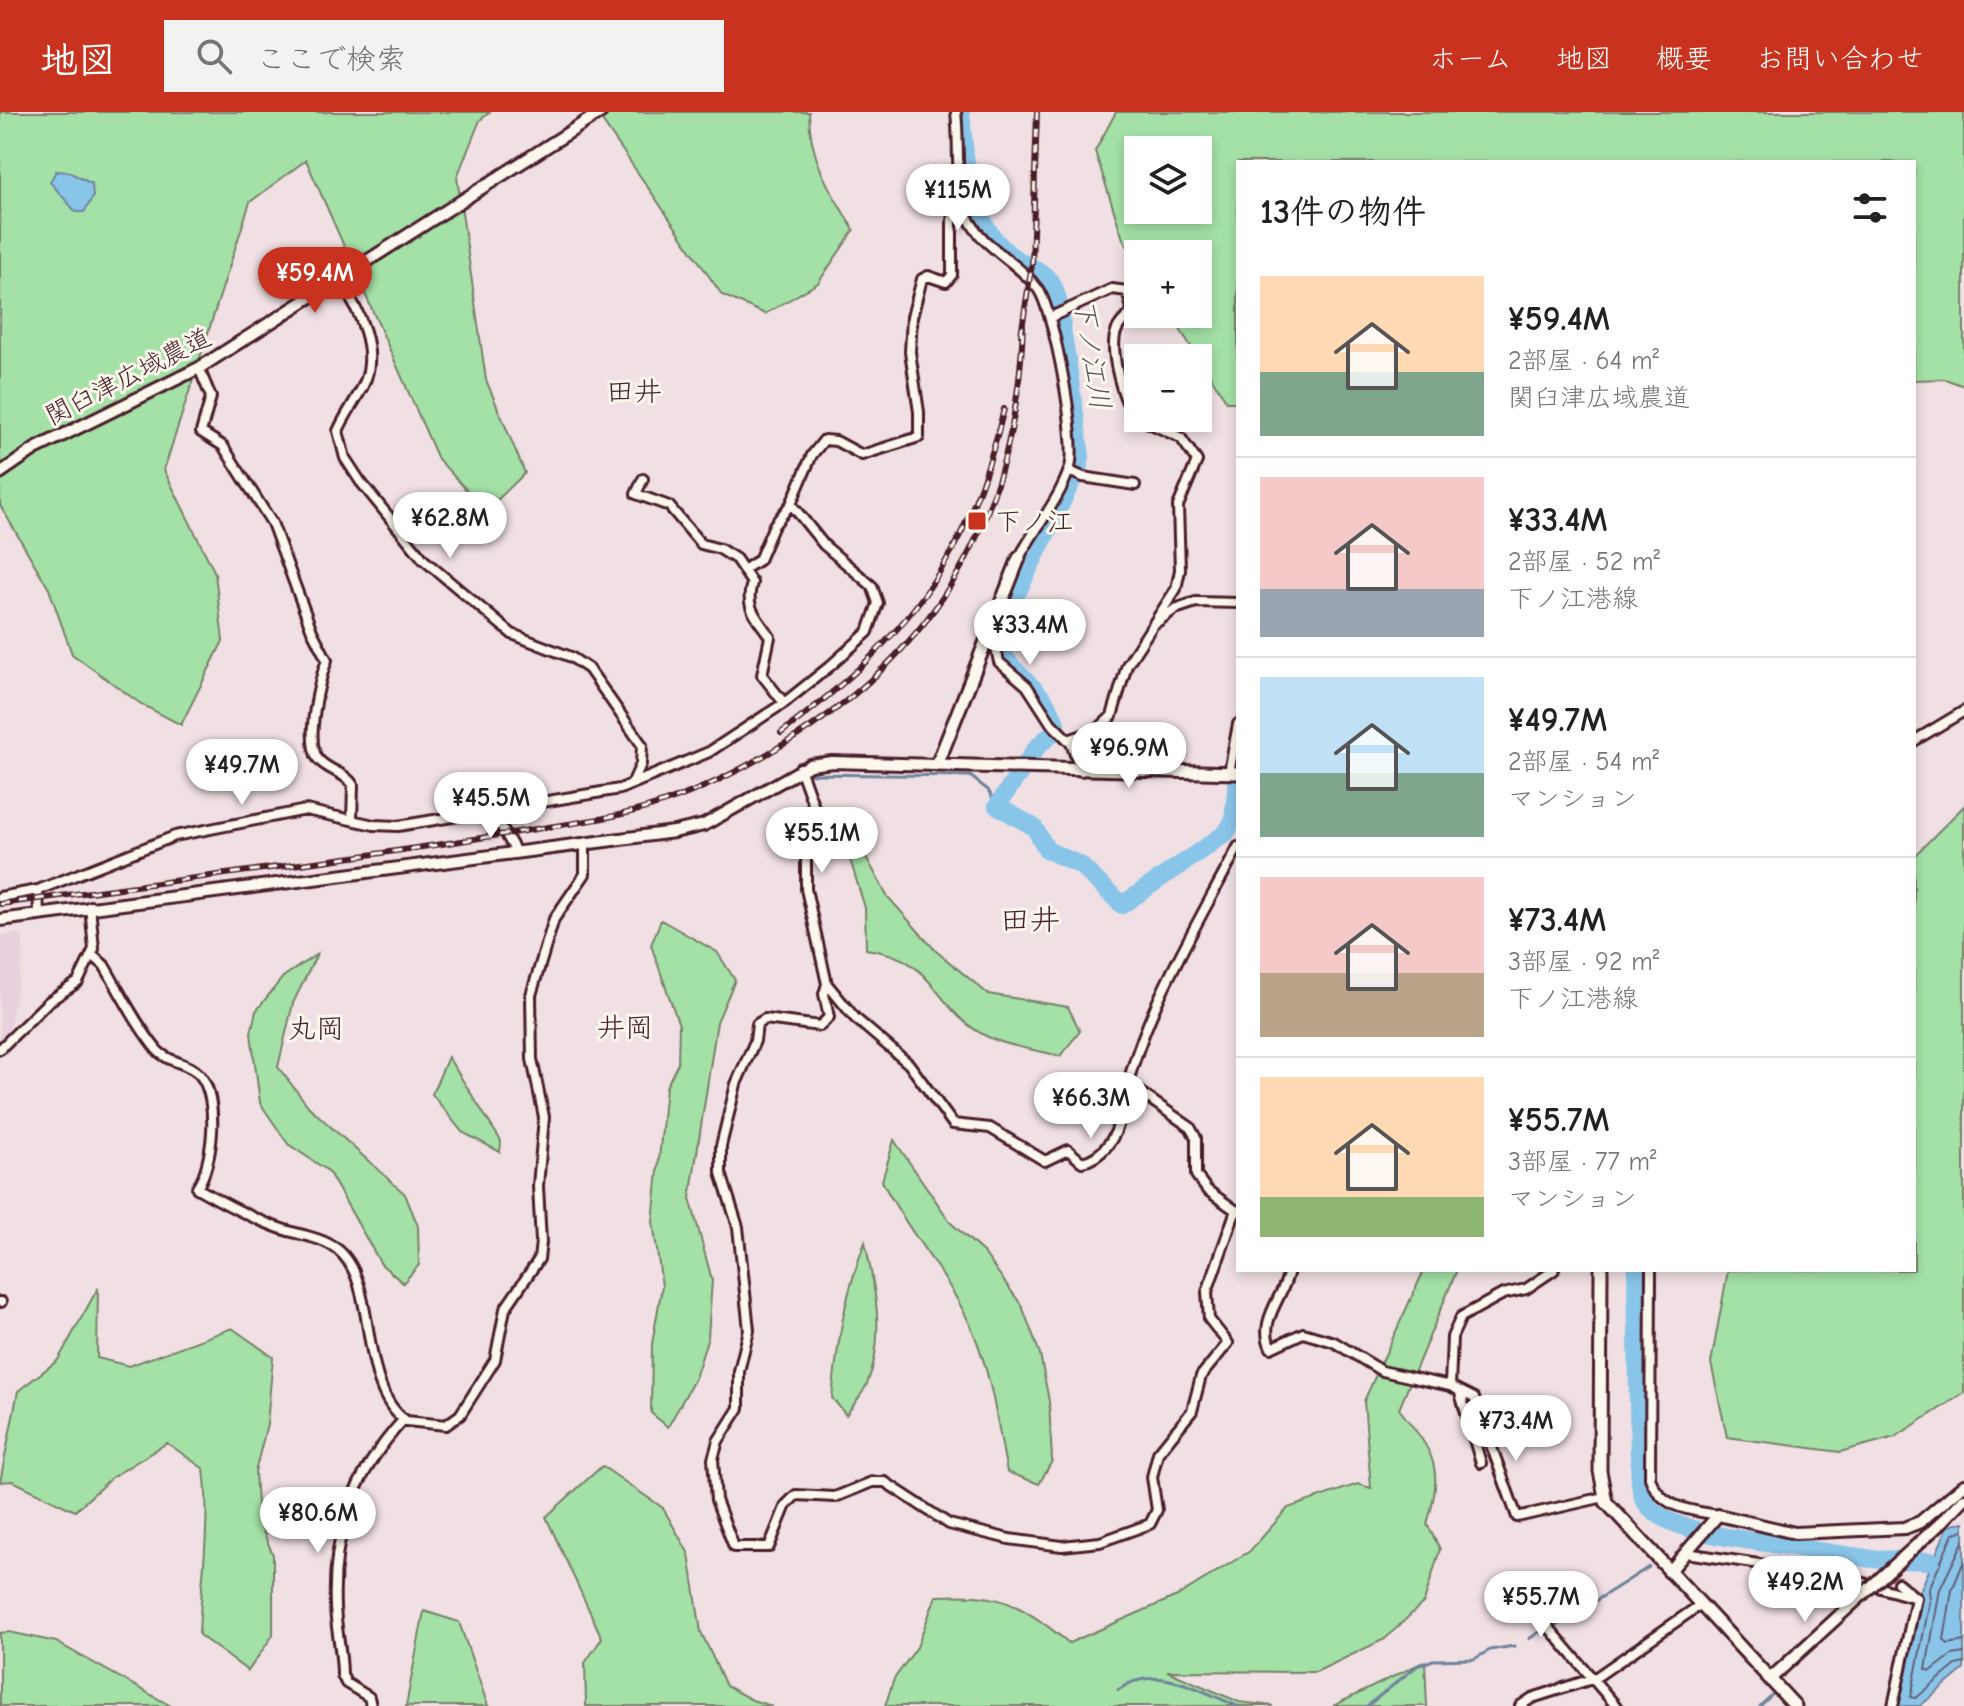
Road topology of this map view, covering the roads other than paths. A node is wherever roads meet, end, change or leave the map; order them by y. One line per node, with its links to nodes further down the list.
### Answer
1 (601, 112): 4 (street, 関臼津広域農道)
2 (956, 112): 3 (street)
3 (961, 194): 5 (street); 13 (street)
4 (339, 280): 6 (street, 関臼津広域農道); 28 (street)
5 (1053, 316): 7 (street); 10 (street)
6 (199, 368): 9 (street, 関臼津広域農道); 30 (street)
7 (1124, 396)
8 (1169, 432): 18 (street)
9 (0, 473)
10 (1074, 473): 12 (street); 14 (street)
11 (643, 479): 15 (street)
12 (1135, 485)
13 (791, 504): 15 (street); 19 (street)
14 (1019, 558): 17 (main road)
15 (745, 569): 19 (street)
16 (1236, 603): 18 (street)
17 (994, 615): 21 (street); 24 (main road)
18 (1150, 627): 21 (street)
19 (784, 703): 28 (street)
20 (1964, 711): 23 (street)
21 (1068, 740): 25 (street)
22 (1236, 740): 27 (street)
23 (1916, 740)
24 (937, 765): 25 (main road); 26 (street)
25 (1081, 771): 27 (main road)
26 (802, 773): 31 (street); 40 (street)
27 (1232, 773)
28 (632, 785): 29 (street)
29 (493, 812): 30 (street); 33 (street)
30 (352, 820): 34 (street)
31 (585, 843): 33 (street); 51 (street)
32 (1236, 851): 42 (street)
33 (516, 852): 36 (street)
34 (38, 890): 35 (street); 37 (street)
35 (0, 897)
36 (90, 906): 37 (street); 39 (street)
37 (39, 913): 38 (street)
38 (0, 920)
39 (92, 955): 41 (street); 51 (street)
40 (827, 984): 42 (street); 44 (street)
41 (0, 1049)
42 (1128, 1084): 43 (street)
43 (1236, 1210)
44 (1236, 1214)
45 (1288, 1272): 49 (street)
46 (1551, 1272): 49 (street)
47 (1601, 1272): 54 (main road)
48 (1651, 1272): 56 (street)
49 (1450, 1386): 50 (street)
50 (1460, 1393): 52 (street); 54 (street)
51 (404, 1419): 65 (street)
52 (1481, 1463)
53 (1964, 1485): 56 (street)
54 (1604, 1497): 58 (main road)
55 (1964, 1499): 64 (street, bridge)
56 (1717, 1516): 57 (street)
57 (1688, 1550): 58 (street); 61 (street)
58 (1669, 1572): 62 (main road)
59 (1516, 1578): 63 (street)
60 (1898, 1583): 61 (street)
61 (1916, 1598): 69 (street)
62 (1700, 1605): 63 (street); 64 (main road)
63 (1595, 1678): 66 (street); 67 (street)
64 (1770, 1679): 68 (main road)
65 (371, 1706)
66 (1520, 1706)
67 (1616, 1706)
68 (1795, 1706)
69 (1893, 1706)

